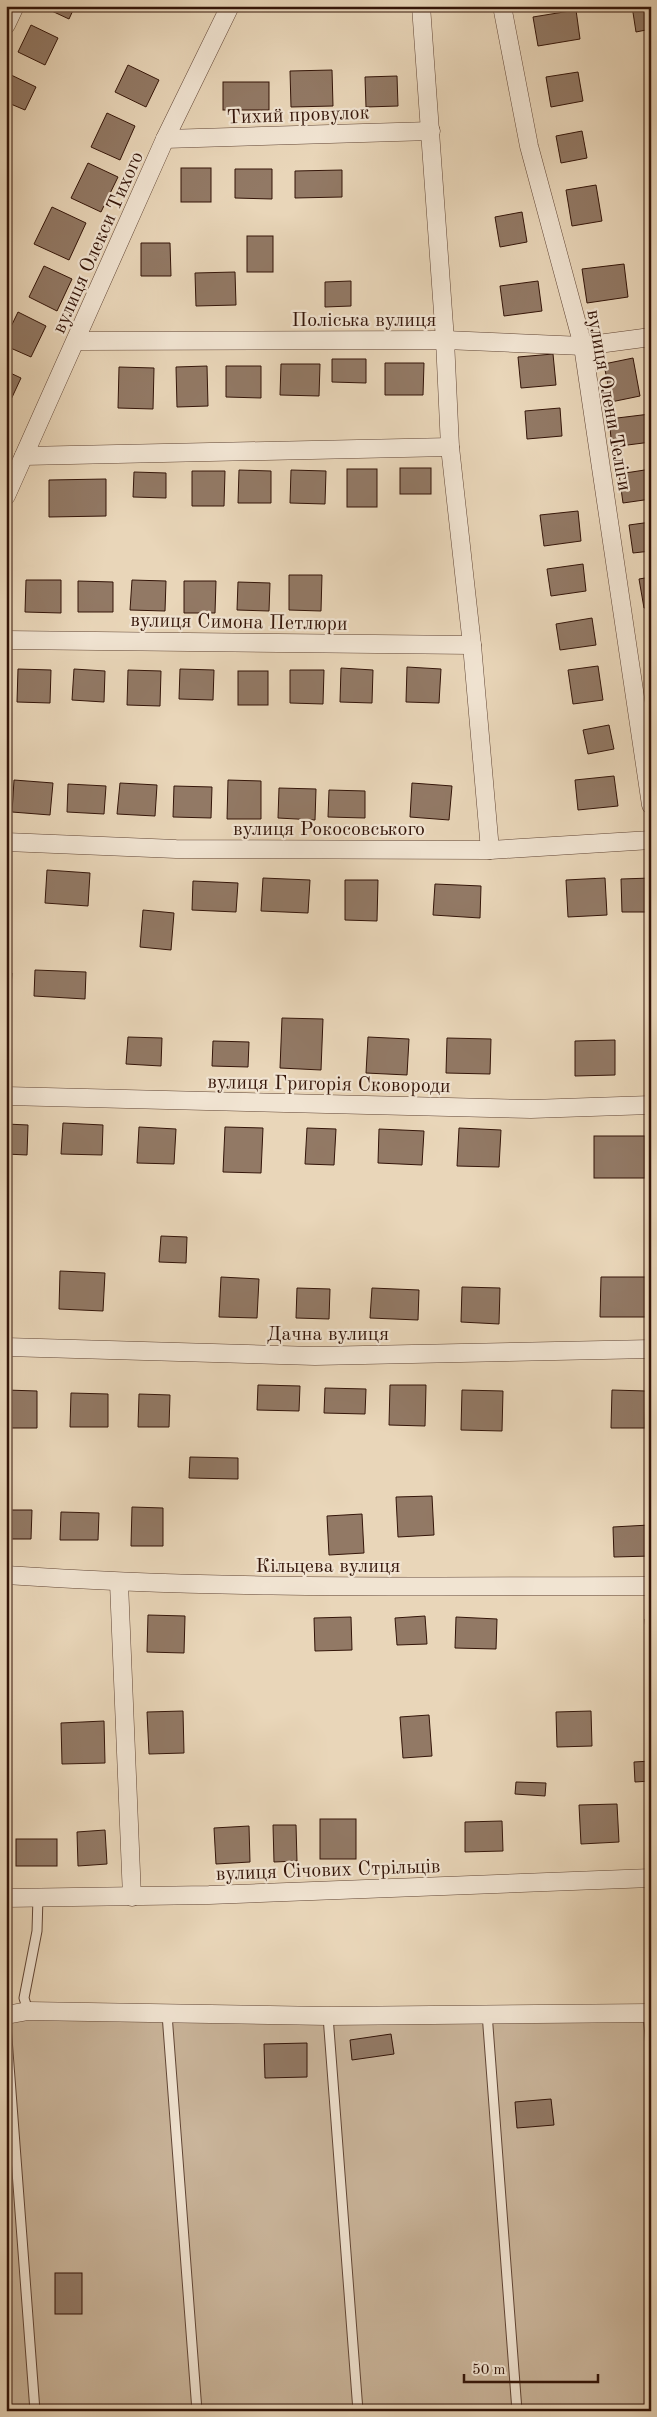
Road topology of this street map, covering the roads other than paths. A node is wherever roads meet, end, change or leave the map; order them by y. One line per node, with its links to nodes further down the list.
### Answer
1 (15, 6): 5 (street)
2 (230, 6): 7 (street, вулиця Олекси Тихого)
3 (421, 6): 6 (street)
4 (502, 6): 11 (street, вулиця Олени Теліги)
5 (6, 25)
6 (431, 132): 7 (street, Тихий провулок); 9 (street)
7 (165, 139): 10 (street, вулиця Олекси Тихого)
8 (651, 337): 11 (street, Поліська вулиця)
9 (445, 340): 10 (street, Поліська вулиця); 11 (street, Поліська вулиця); 12 (street)
10 (77, 341): 13 (street, вулиця Олекси Тихого)
11 (583, 346): 17 (street, вулиця Олени Теліги)
12 (450, 447): 13 (street); 16 (street)
13 (24, 456): 14 (street, вулиця Олекси Тихого)
14 (6, 496)
15 (6, 640): 16 (street, вулиця Симона Петлюри)
16 (472, 646): 20 (street)
17 (651, 805)
18 (651, 840): 20 (street, вулиця Рокосовського)
19 (6, 842): 20 (street, вулиця Рокосовського)
20 (490, 850)
21 (6, 1096): 22 (street, вулиця Григорія Сковороди)
22 (651, 1105)
23 (6, 1347): 24 (street, Дачна вулиця)
24 (651, 1349)
25 (6, 1575): 26 (street, Кільцева вулиця)
26 (119, 1583): 27 (street, Кільцева вулиця); 30 (street)
27 (651, 1586)
28 (651, 1878): 30 (street, вулиця Січових Стрільців)
29 (38, 1897): 30 (street, вулиця Січових Стрільців); 31 (street, вулиця Січових Стрільців); 32 (lane)
30 (132, 1897)
31 (6, 1898)
32 (28, 2011): 35 (street); 36 (street)
33 (487, 2013): 34 (street); 37 (street); 43 (lane)
34 (649, 2013): 39 (lane)
35 (166, 2014): 37 (street); 41 (lane)
36 (6, 2015)
37 (328, 2016): 42 (lane)
38 (6, 2026): 40 (lane)
39 (651, 2047)
40 (34, 2411)
41 (196, 2411)
42 (358, 2411)
43 (517, 2411)

